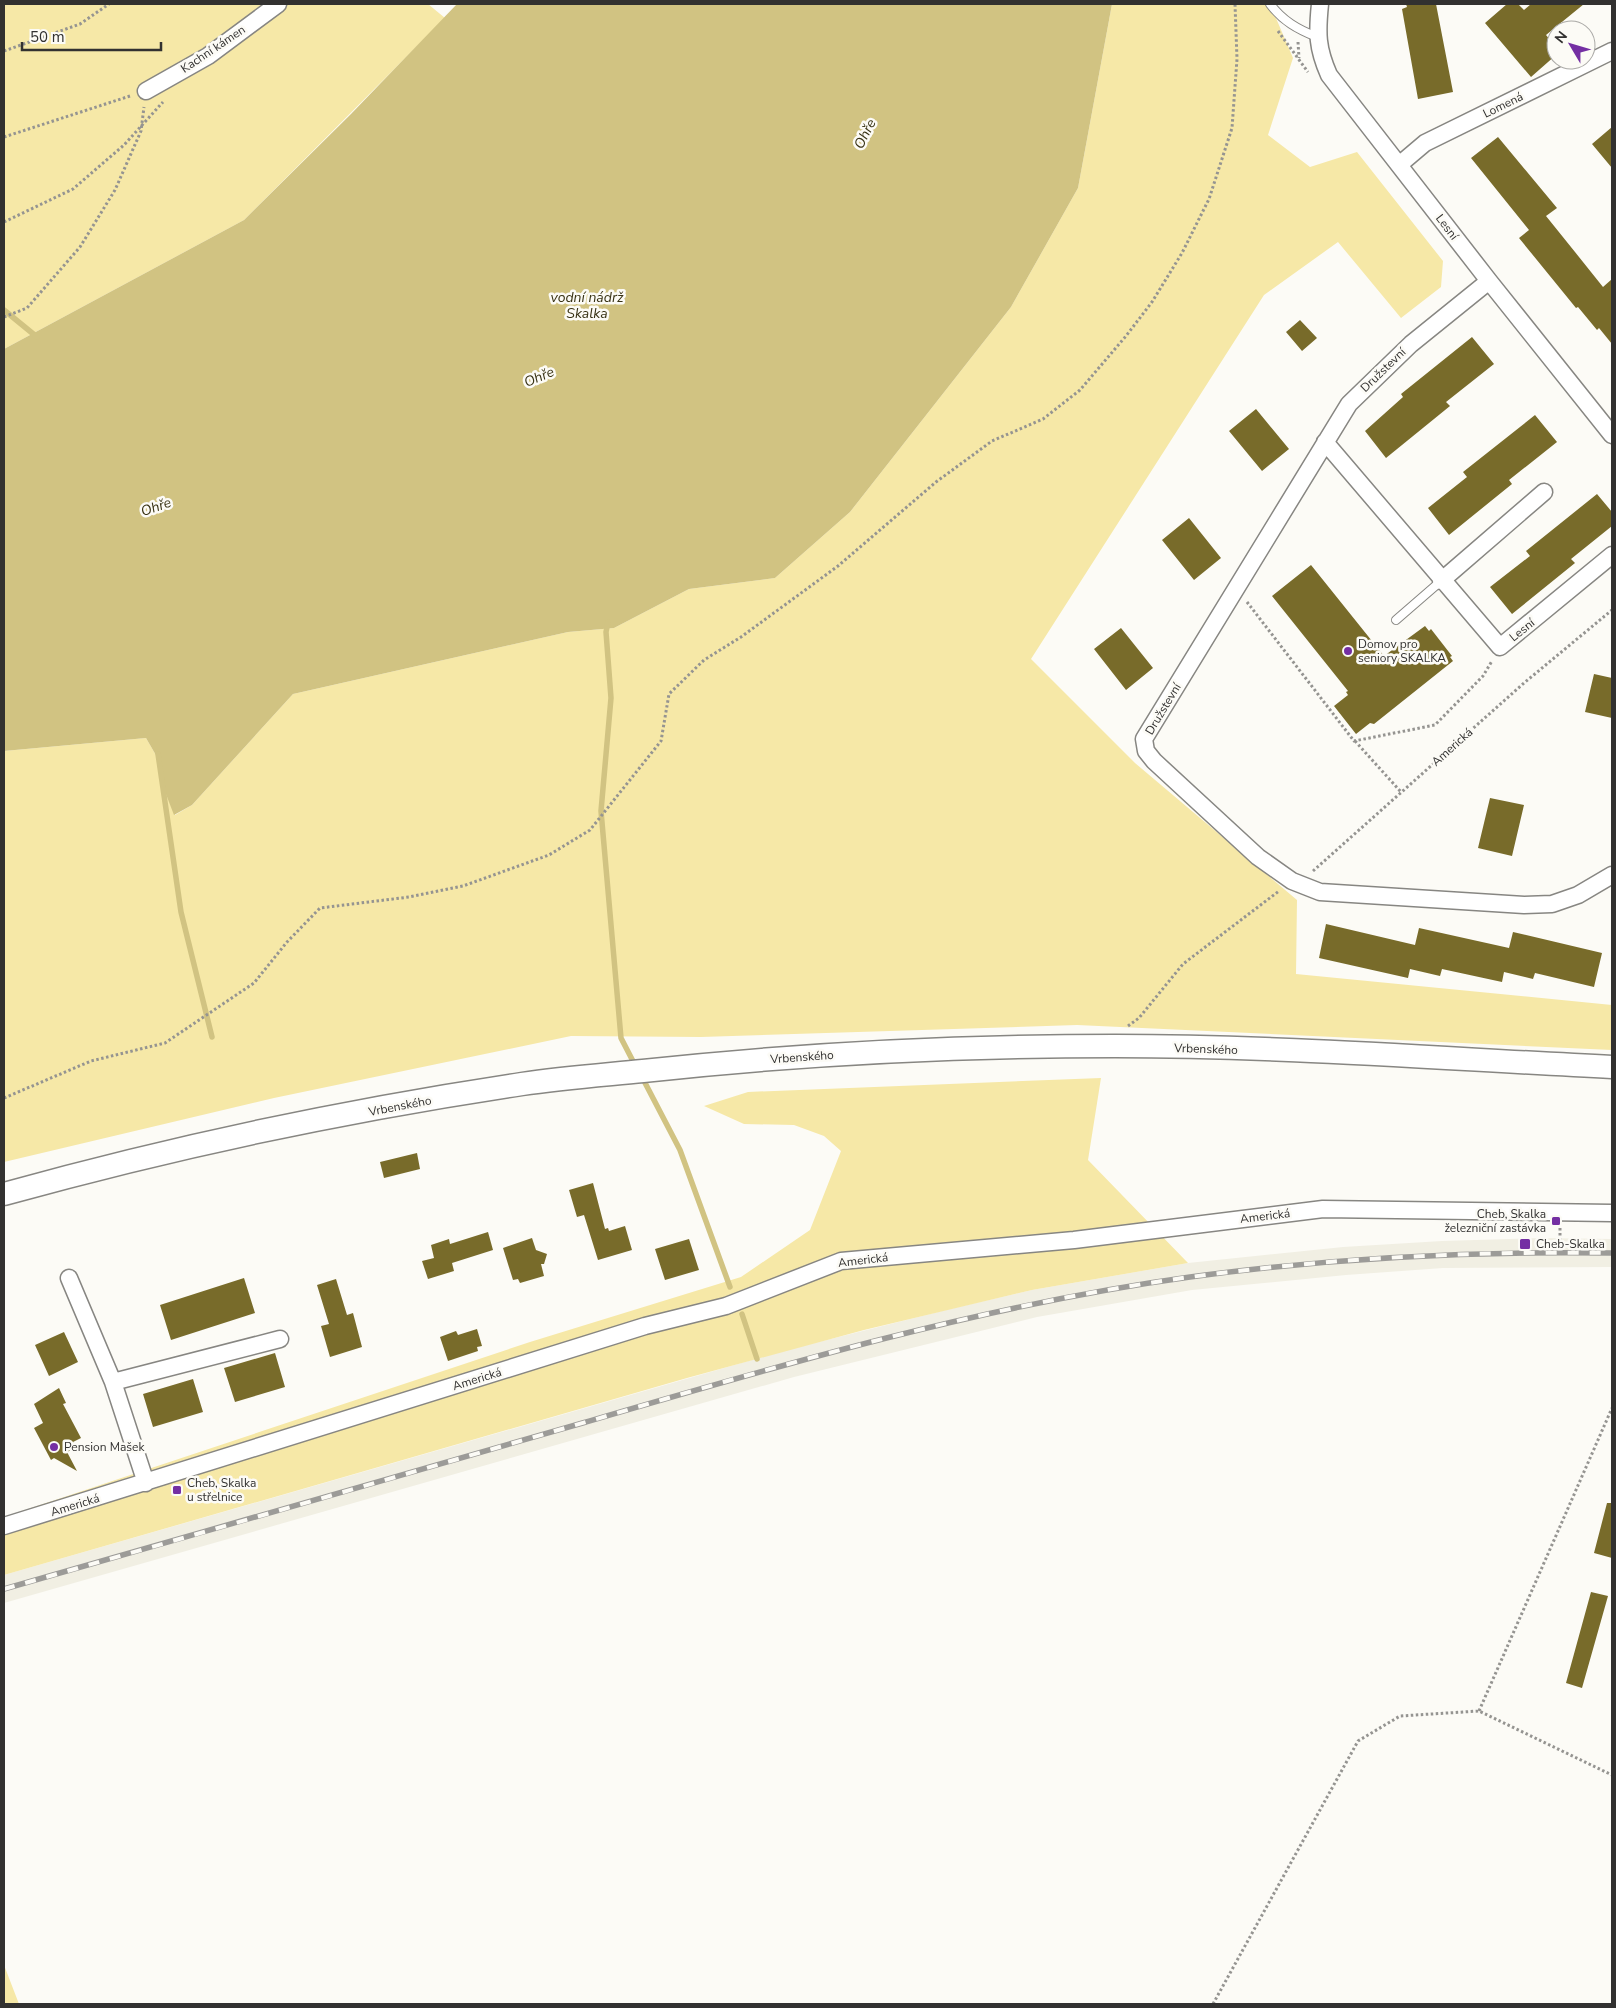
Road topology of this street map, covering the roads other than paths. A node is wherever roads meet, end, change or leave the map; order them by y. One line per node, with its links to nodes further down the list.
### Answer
1 (278, 4): 6 (street, Kachní kámen)
2 (1270, 4): 4 (lane)
3 (1320, 4): 4 (street, Lesní)
4 (1317, 37): 7 (street, Lesní)
5 (1612, 51): 7 (street, Lomená)
6 (146, 92)
7 (1399, 165): 8 (street, Lesní)
8 (1488, 281): 9 (street, Lesní); 10 (street, Družstevní)
9 (1612, 435)
10 (1324, 442): 13 (street, Lesní); 15 (street, Družstevní)
11 (1544, 492): 13 (street)
12 (1612, 555): 13 (street, Lesní)
13 (1441, 581): 14 (lane)
14 (1396, 620)
15 (1612, 875)
16 (1612, 1067): 17 (main road, Vrbenského)
17 (4, 1194)
18 (1612, 1213): 22 (street, Americká)
19 (69, 1278): 21 (street)
20 (280, 1339): 21 (street)
21 (113, 1382): 22 (street)
22 (146, 1483): 23 (street, Americká)
23 (4, 1526)

